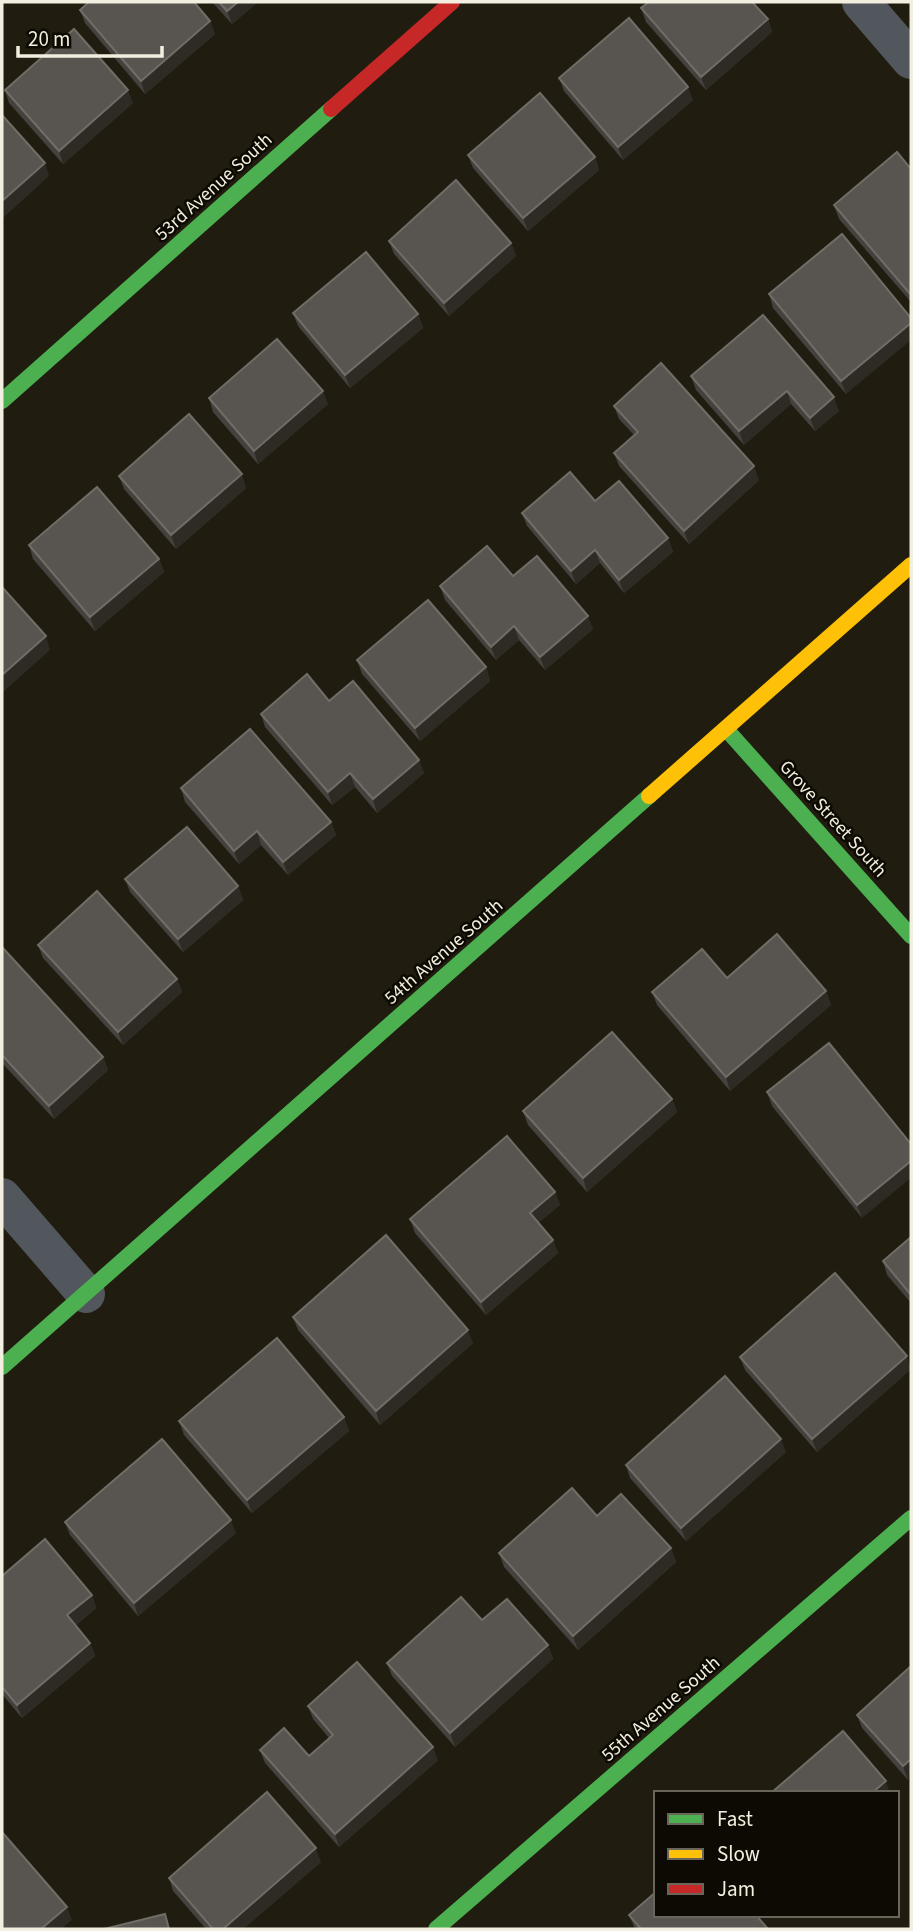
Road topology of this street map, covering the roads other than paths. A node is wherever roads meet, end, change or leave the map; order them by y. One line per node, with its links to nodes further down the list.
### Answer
1 (452, 2): 4 (street, 53rd Avenue South)
2 (861, 2): 3 (street)
3 (911, 60)
4 (2, 401)
5 (911, 565): 6 (street, 54th Avenue South)
6 (726, 729): 7 (street, Grove Street South); 9 (street, 54th Avenue South)
7 (911, 936)
8 (2, 1197): 9 (street)
9 (86, 1294): 10 (street, 54th Avenue South)
10 (2, 1367)
11 (911, 1518): 12 (street, 55th Avenue South)
12 (436, 1929)

